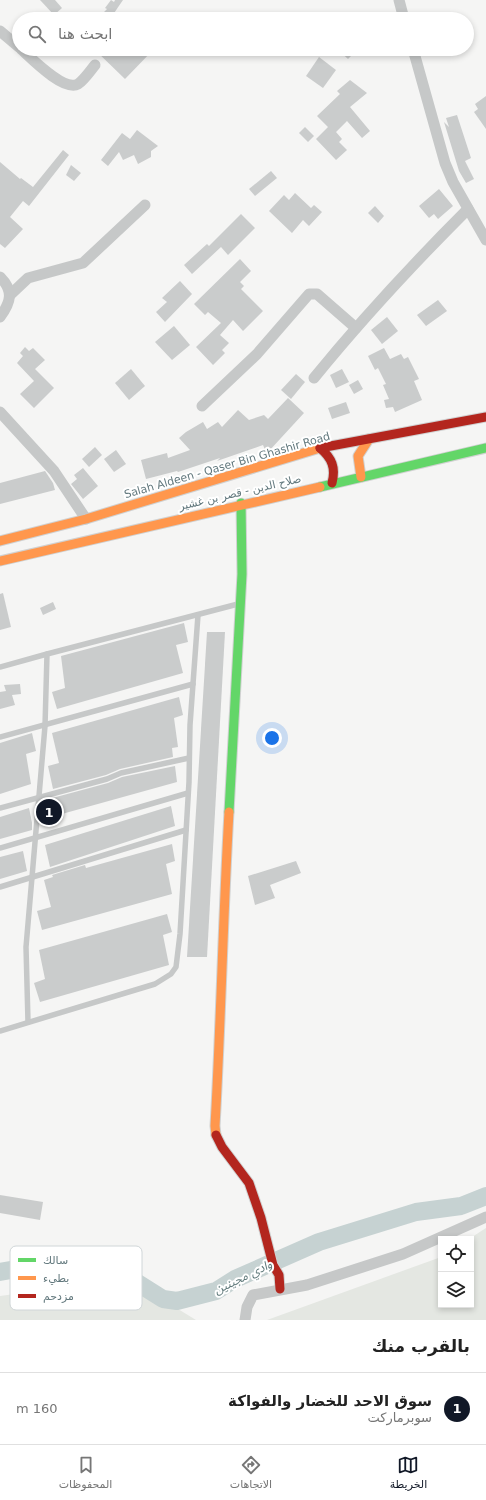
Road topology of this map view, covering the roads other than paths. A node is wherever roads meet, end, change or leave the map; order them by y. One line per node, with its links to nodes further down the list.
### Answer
1 (399, 0): 2 (street)
2 (402, 12)
3 (0, 31): 4 (street)
4 (12, 41)
5 (29, 56): 7 (street)
6 (415, 56): 9 (street)
7 (95, 65)
8 (145, 205): 13 (street)
9 (468, 209): 10 (street); 15 (street)
10 (483, 227): 11 (street)
11 (486, 240)
12 (0, 277): 13 (street)
13 (10, 295): 14 (street)
14 (0, 317)
15 (356, 328): 16 (street); 17 (street)
16 (314, 378)
17 (202, 406)
18 (486, 417): 20 (main road, Salah Aldeen - Qaser Bin Ghashir Road)
19 (2, 419): 26 (street)
20 (369, 439): 21 (main road, Salah Aldeen - Qaser Bin Ghashir Road); 23 (main road)
21 (320, 448): 24 (main road); 26 (main road, Salah Aldeen - Qaser Bin Ghashir Road)
22 (486, 448): 23 (main road, صلاح الدين - قصر بن غشير)
23 (361, 477): 24 (main road, صلاح الدين - قصر بن غشير)
24 (332, 483): 25 (main road, صلاح الدين - قصر بن غشير)
25 (241, 503): 28 (main road, صلاح الدين - قصر بن غشير); 29 (main road)
26 (86, 520): 27 (main road, Salah Aldeen - Qaser Bin Ghashir Road)
27 (0, 541)
28 (0, 561)
29 (240, 604): 30 (lane); 48 (main road)
30 (198, 615): 31 (lane); 33 (lane)
31 (47, 654): 32 (lane); 34 (lane)
32 (0, 667)
33 (193, 684): 34 (lane); 36 (lane)
34 (45, 726): 35 (lane); 38 (lane)
35 (0, 737)
36 (189, 758): 37 (lane); 38 (lane)
37 (188, 793): 40 (lane); 41 (lane)
38 (39, 796): 39 (lane); 41 (lane)
39 (0, 808)
40 (186, 830): 43 (lane); 45 (lane)
41 (37, 838): 42 (lane); 43 (lane)
42 (0, 848)
43 (32, 879): 44 (lane); 45 (lane)
44 (0, 887)
45 (28, 1022): 46 (lane)
46 (0, 1031)
47 (486, 1217): 48 (street)
48 (280, 1289): 49 (street)
49 (245, 1320)

